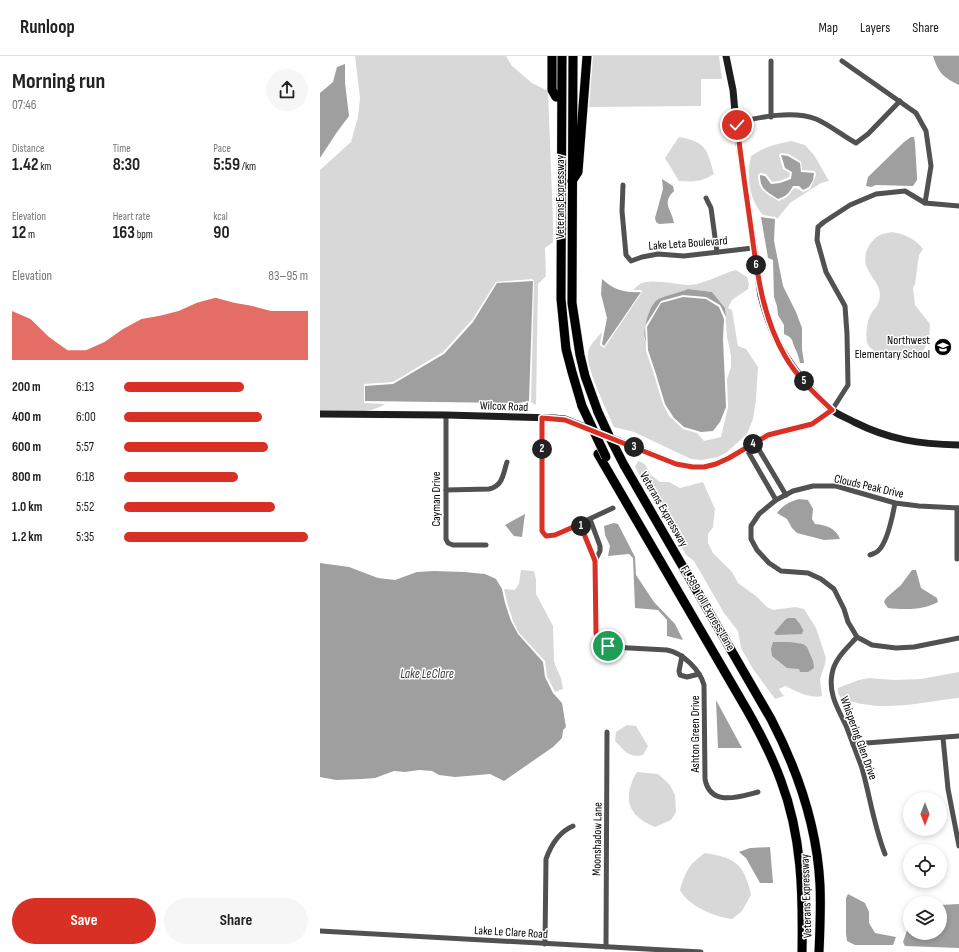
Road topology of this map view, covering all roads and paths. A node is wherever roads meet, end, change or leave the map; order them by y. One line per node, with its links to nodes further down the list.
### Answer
1 (552, 56): 9 (highway)
2 (557, 56): 9 (highway, Veterans Expressway)
3 (562, 56): 20 (highway)
4 (573, 56): 13 (highway, Veterans Expressway)
5 (587, 56): 13 (highway)
6 (726, 56): 12 (street)
7 (771, 60): 11 (street)
8 (842, 61): 10 (street)
9 (556, 97): 20 (highway, Veterans Expressway)
10 (900, 101): 11 (street); 16 (street)
11 (771, 117): 12 (street)
12 (736, 123): 18 (street)
13 (572, 181): 62 (highway, Veterans Expressway, bridge)
14 (623, 185): 19 (street, Lake Leta Boulevard)
15 (706, 198): 19 (street)
16 (925, 203): 17 (street); 21 (street)
17 (959, 206)
18 (754, 248): 19 (street, Lake Leta Boulevard); 21 (street)
19 (717, 252)
20 (579, 404): 61 (highway, Veterans Expressway)
21 (832, 410): 25 (street, Wilcox Road); 26 (street)
22 (320, 414): 23 (street, Wilcox Road)
23 (446, 415): 24 (street, Wilcox Road); 31 (street, Cayman Drive)
24 (542, 418): 27 (street, Wilcox Road); 38 (street)
25 (755, 443): 27 (street, Wilcox Road); 29 (street)
26 (959, 446)
27 (746, 448): 30 (street)
28 (507, 462): 31 (street)
29 (776, 478): 30 (street); 32 (street)
30 (768, 485): 33 (street)
31 (446, 490): 41 (street, Cayman Drive)
32 (786, 495): 33 (street, Clouds Peak Drive); 34 (street, Clouds Peak Drive)
33 (776, 500): 45 (street, Clouds Peak Drive)
34 (895, 503): 36 (street, Clouds Peak Drive); 42 (street)
35 (613, 508): 37 (street)
36 (958, 508): 43 (street)
37 (590, 519): 38 (street); 39 (street)
38 (580, 524): 40 (street)
39 (597, 538): 40 (street); 44 (street)
40 (588, 541): 44 (street)
41 (486, 546)
42 (870, 555)
43 (957, 559)
44 (595, 561): 47 (street)
45 (857, 637): 46 (street); 52 (street, Whispering Glen Drive)
46 (959, 638)
47 (682, 656): 48 (street, Ashton Green Drive); 48 (street)
48 (699, 674): 53 (street, Ashton Green Drive)
49 (607, 732): 59 (street, Moonshadow Lane)
50 (959, 736): 51 (street)
51 (943, 738): 52 (street); 55 (street)
52 (853, 744): 56 (street, Whispering Glen Drive)
53 (758, 792)
54 (573, 826): 58 (street)
55 (959, 846)
56 (885, 854)
57 (320, 931): 58 (street, Lake Le Clare Road)
58 (545, 944): 59 (street, Lake Le Clare Road)
59 (606, 947): 60 (street, Lake Le Clare Road)
60 (701, 952)
61 (802, 952)
62 (819, 952)

